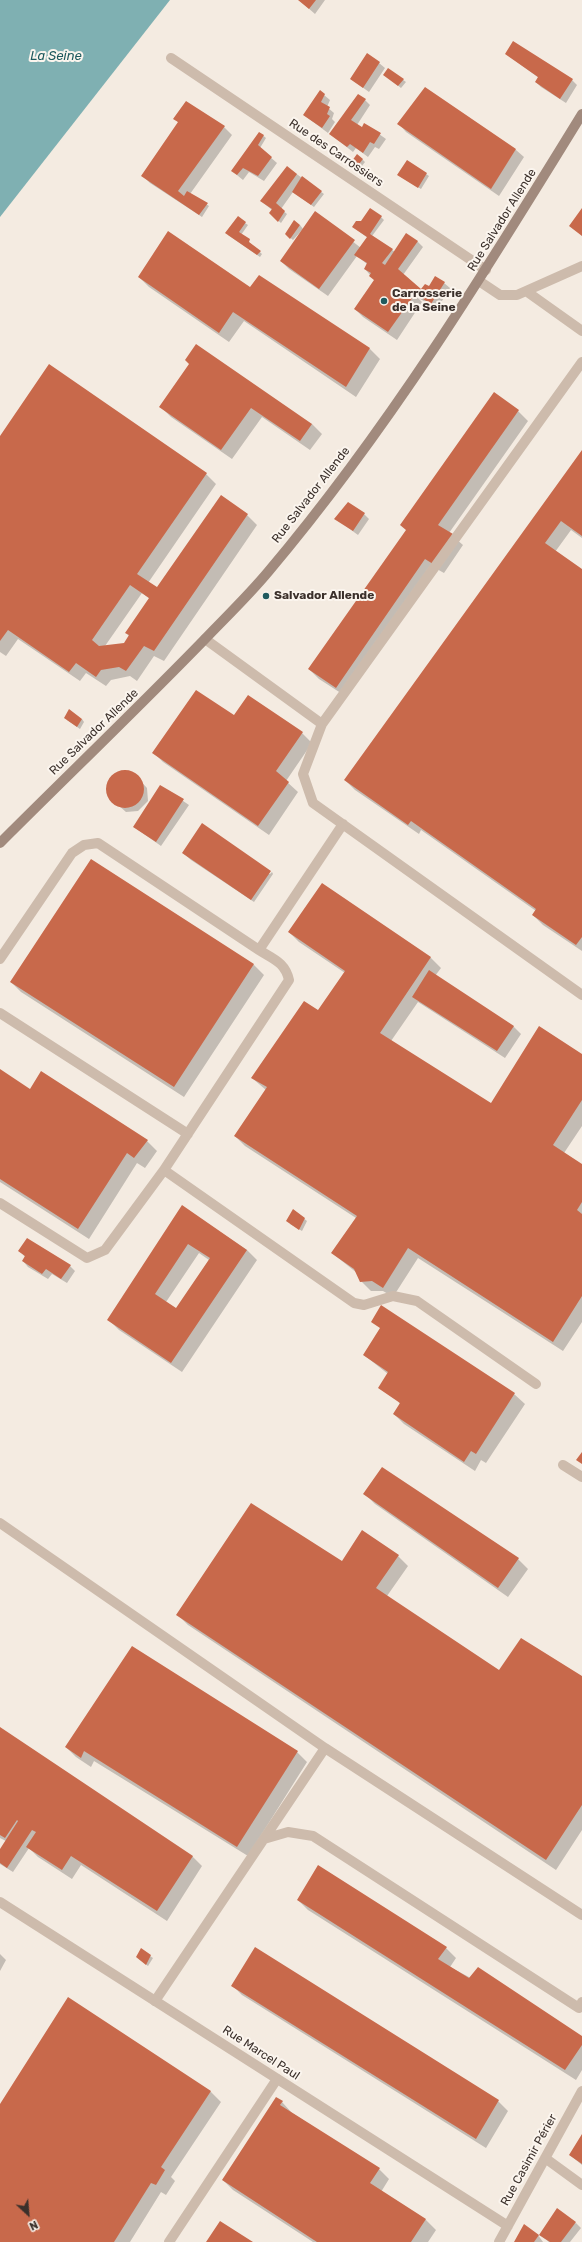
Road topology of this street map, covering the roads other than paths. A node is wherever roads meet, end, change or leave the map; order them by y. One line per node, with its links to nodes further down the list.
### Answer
1 (171, 58): 4 (street, Rue des Carrossiers)
2 (582, 114): 4 (street, Rue Salvador Allende)
3 (582, 266): 6 (street)
4 (486, 270): 5 (street, Rue Salvador Allende)
5 (479, 281): 6 (street); 9 (street, Rue Salvador Allende)
6 (526, 291): 7 (street)
7 (582, 331)
8 (582, 362): 10 (street)
9 (205, 638): 10 (street); 12 (street, Rue Salvador Allende)
10 (322, 724): 11 (street)
11 (343, 824): 13 (street); 15 (street)
12 (0, 843)
13 (259, 950): 14 (street); 17 (street)
14 (0, 959)
15 (582, 995)
16 (0, 1013): 17 (street)
17 (188, 1134): 18 (street)
18 (164, 1170): 19 (street); 20 (street)
19 (0, 1203)
20 (536, 1384)
21 (563, 1465): 22 (street)
22 (582, 1478)
23 (0, 1523): 24 (street)
24 (325, 1748): 25 (street); 27 (street)
25 (264, 1839): 28 (street); 29 (street)
26 (0, 1902): 28 (street, Rue Marcel Paul)
27 (582, 1915)
28 (155, 2001): 30 (street, Rue Marcel Paul)
29 (582, 2002)
30 (277, 2079): 35 (street, Rue Marcel Paul); 36 (street)
31 (582, 2090): 32 (street, Rue Casimir Périer)
32 (578, 2108): 33 (street, Rue Casimir Périer)
33 (545, 2158): 34 (street); 35 (street, Rue Casimir Périer)
34 (582, 2185)
35 (508, 2226): 37 (street, Rue Casimir Périer)
36 (169, 2242)
37 (499, 2242)

